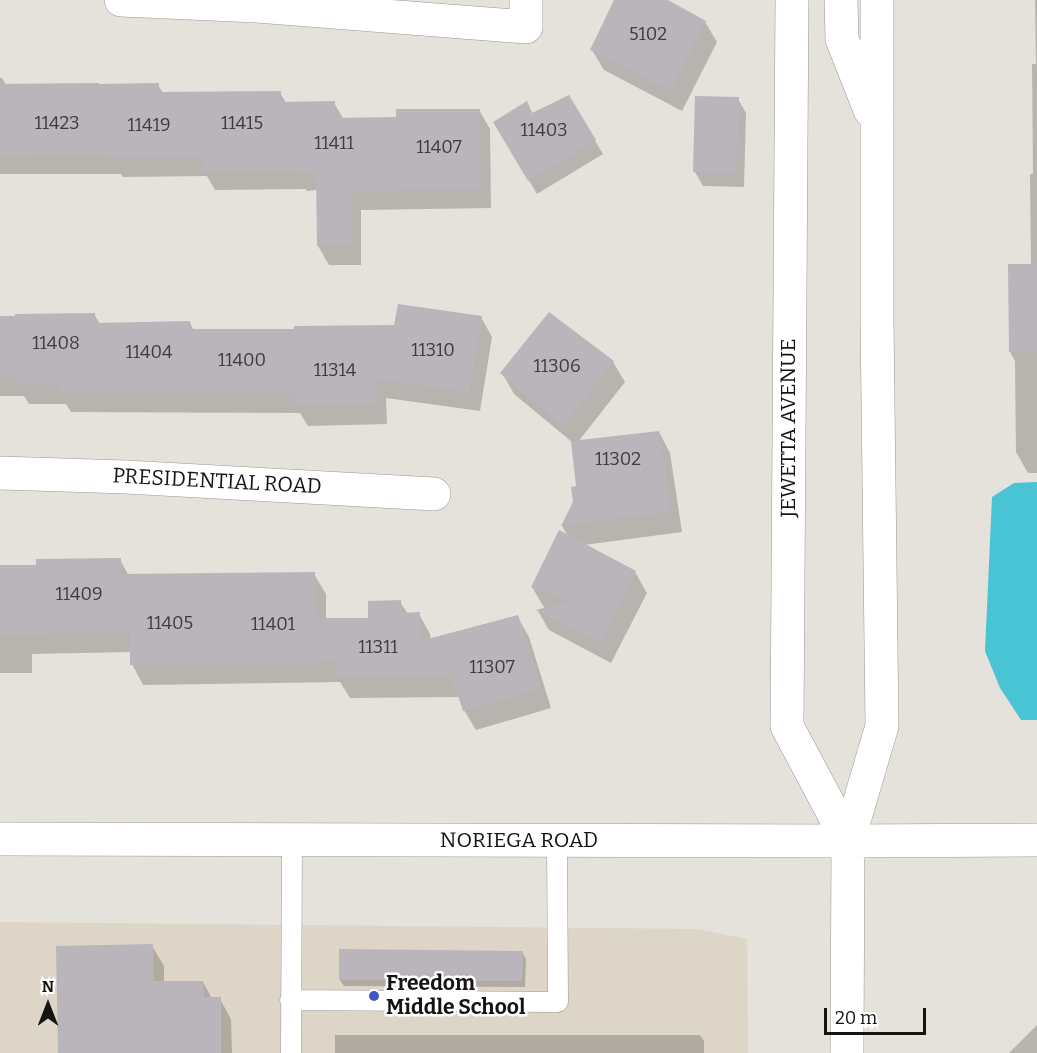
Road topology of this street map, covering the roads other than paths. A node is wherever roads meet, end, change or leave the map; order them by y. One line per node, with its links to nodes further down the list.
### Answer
1 (121, 0): 5 (street)
2 (792, 0): 13 (street, JEWETTA AVENUE)
3 (842, 0): 6 (street)
4 (877, 0): 6 (street, JEWETTA AVENUE)
5 (526, 14)
6 (877, 129): 13 (street, JEWETTA AVENUE)
7 (0, 473): 8 (street, PRESIDENTIAL ROAD)
8 (434, 494)
9 (0, 839): 10 (street, NORIEGA ROAD)
10 (292, 840): 12 (street, NORIEGA ROAD); 14 (lane)
11 (1037, 840): 13 (street, NORIEGA ROAD)
12 (557, 841): 13 (street, NORIEGA ROAD); 14 (lane)
13 (848, 842): 16 (street, JEWETTA AVENUE)
14 (290, 1000): 15 (lane)
15 (291, 1053)
16 (848, 1053)

